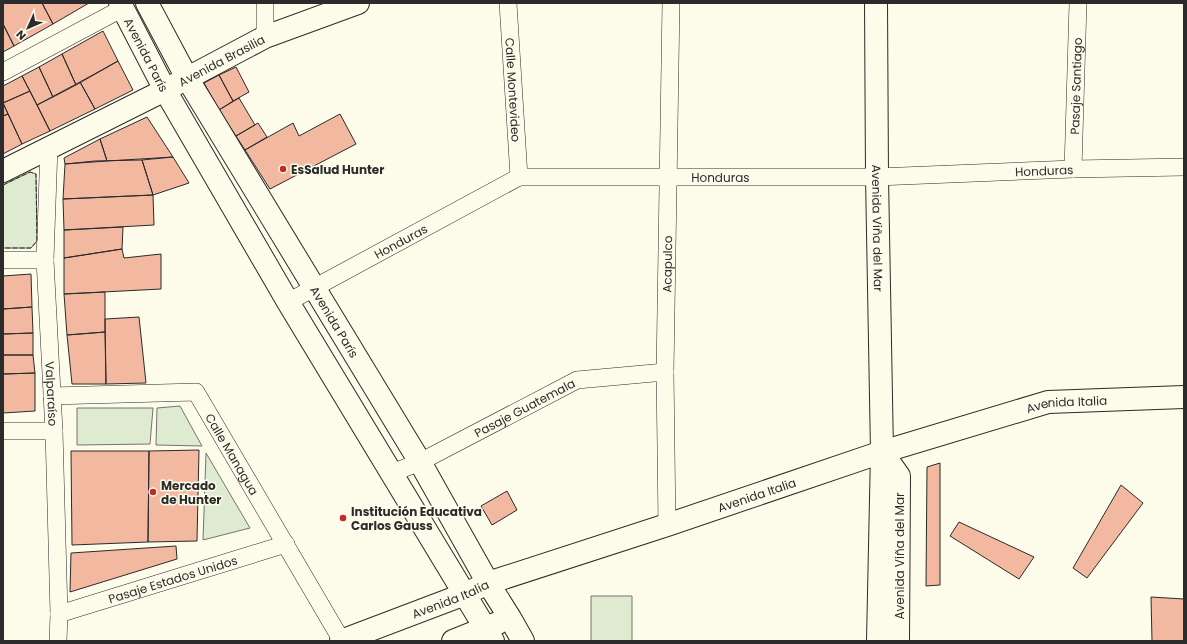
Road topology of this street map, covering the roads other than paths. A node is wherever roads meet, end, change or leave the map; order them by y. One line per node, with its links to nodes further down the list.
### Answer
1 (147, 3): 11 (street, Avenida París)
2 (265, 3): 9 (street)
3 (358, 3): 9 (street, Avenida Brasilia)
4 (508, 3): 17 (street, Calle Montevideo)
5 (671, 3): 18 (street, Acapulco)
6 (876, 3): 19 (street, Avenida Viña del Mar)
7 (1078, 3): 15 (street, Pasaje Santiago)
8 (122, 5): 10 (street); 12 (street, Avenida París)
9 (265, 38): 11 (street, Avenida Brasilia)
10 (3, 72)
11 (187, 78): 12 (street, Avenida Brasilia); 22 (street, Avenida París)
12 (165, 90): 13 (street, Avenida Brasilia); 23 (street, Avenida París)
13 (49, 147): 16 (street, Avenida Brasilia); 21 (street, Valparaíso)
14 (1184, 167): 15 (street, Honduras)
15 (1073, 169): 19 (street, Honduras)
16 (3, 170)
17 (519, 177): 18 (street, Honduras); 22 (street, Honduras)
18 (667, 177): 19 (street, Honduras); 24 (street, Acapulco)
19 (877, 177): 29 (street, Avenida Viña del Mar)
20 (3, 260): 21 (street)
21 (45, 260): 25 (street, Valparaíso)
22 (313, 288): 23 (street, Honduras); 30 (street, Avenida París)
23 (288, 302): 31 (street, Avenida París)
24 (665, 372): 30 (street, Pasaje Guatemala); 32 (street, Acapulco)
25 (52, 396): 28 (street, Valparaíso); 33 (street, Calle Managua)
26 (1184, 397): 29 (street, Avenida Italia)
27 (3, 431): 28 (street)
28 (54, 431): 36 (street, Valparaíso)
29 (882, 452): 32 (street, Avenida Italia); 43 (street, Avenida Viña del Mar); 44 (street, Avenida Viña del Mar)
30 (420, 462): 31 (street, Pasaje Guatemala); 34 (street, Avenida París)
31 (392, 474): 35 (street, Avenida París)
32 (668, 525): 34 (street, Avenida Italia)
33 (286, 544): 36 (street, Pasaje Estados Unidos); 40 (street, Calle Managua)
34 (488, 583): 35 (street, Avenida Italia); 37 (street, Avenida París)
35 (465, 594): 38 (street, Avenida París); 40 (street, Avenida Italia)
36 (59, 614): 39 (street, Valparaíso)
37 (510, 618): 38 (street); 42 (street, Avenida París)
38 (489, 635): 41 (street)
39 (58, 641)
40 (342, 641)
41 (453, 641)
42 (523, 641)
43 (878, 641)
44 (898, 641)

